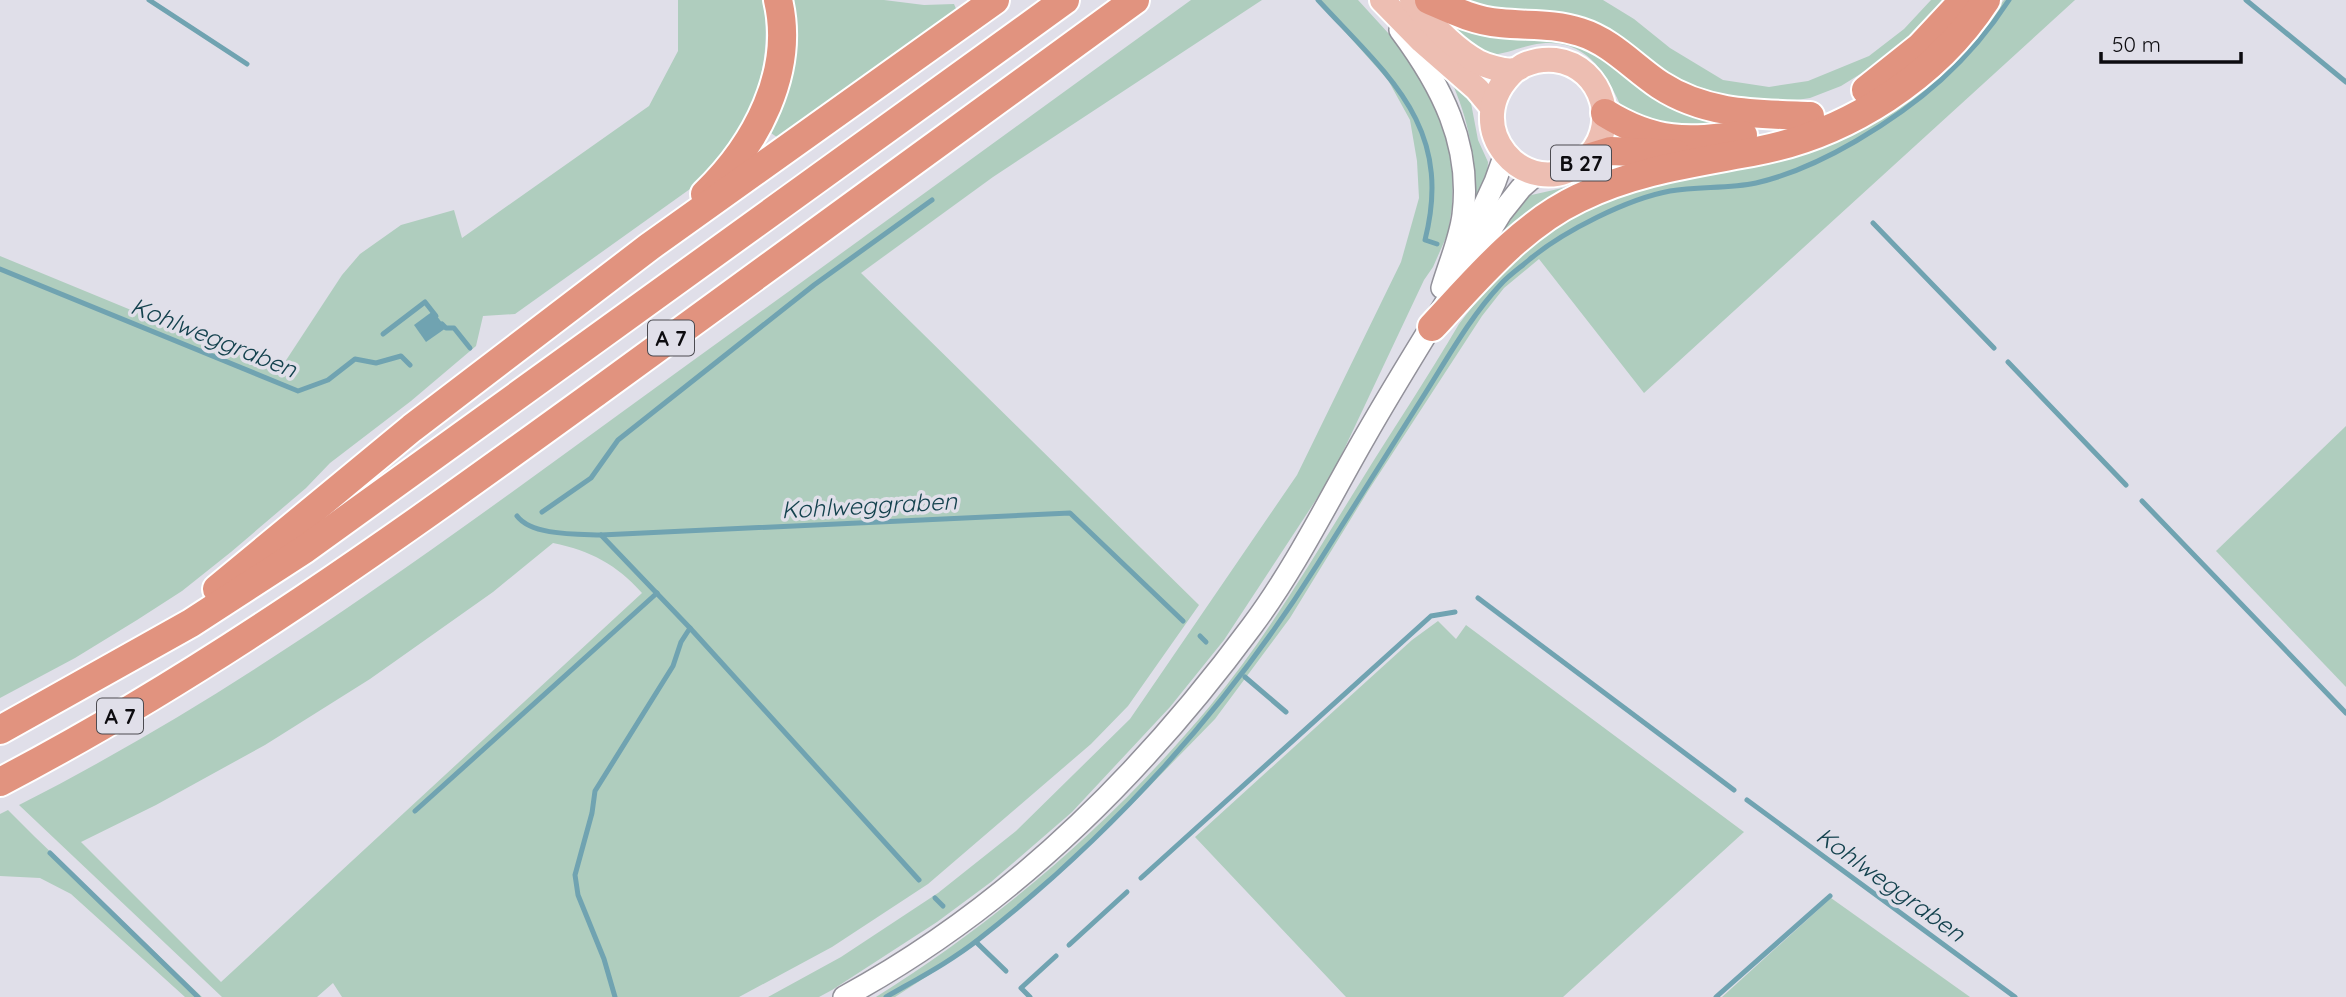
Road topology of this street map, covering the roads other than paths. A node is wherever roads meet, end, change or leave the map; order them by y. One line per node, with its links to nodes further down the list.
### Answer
1 (778, 0): 18 (highway)
2 (995, 0): 18 (highway)
3 (1065, 0): 22 (highway, A 7)
4 (1135, 0): 24 (highway, A 7)
5 (1380, 0): 11 (main road); 19 (main road)
6 (1412, 0): 10 (main road, B 27)
7 (1429, 0): 13 (highway)
8 (1964, 0): 13 (highway)
9 (1986, 0): 15 (highway)
10 (1514, 70): 11 (main road); 12 (main road, B 27)
11 (1492, 107): 14 (main road)
12 (1605, 113): 13 (highway); 16 (main road, B 27)
13 (1810, 116)
14 (1505, 154): 17 (main road, B 27); 19 (main road)
15 (1720, 156): 16 (highway); 20 (highway)
16 (1588, 158): 17 (main road, B 27)
17 (1538, 173): 20 (main road)
18 (649, 247): 22 (highway)
19 (1442, 288): 21 (main road)
20 (1432, 327): 21 (main road)
21 (1373, 423): 25 (main road)
22 (143, 651): 23 (highway, A 7)
23 (1, 729)
24 (0, 782)
25 (844, 997)

